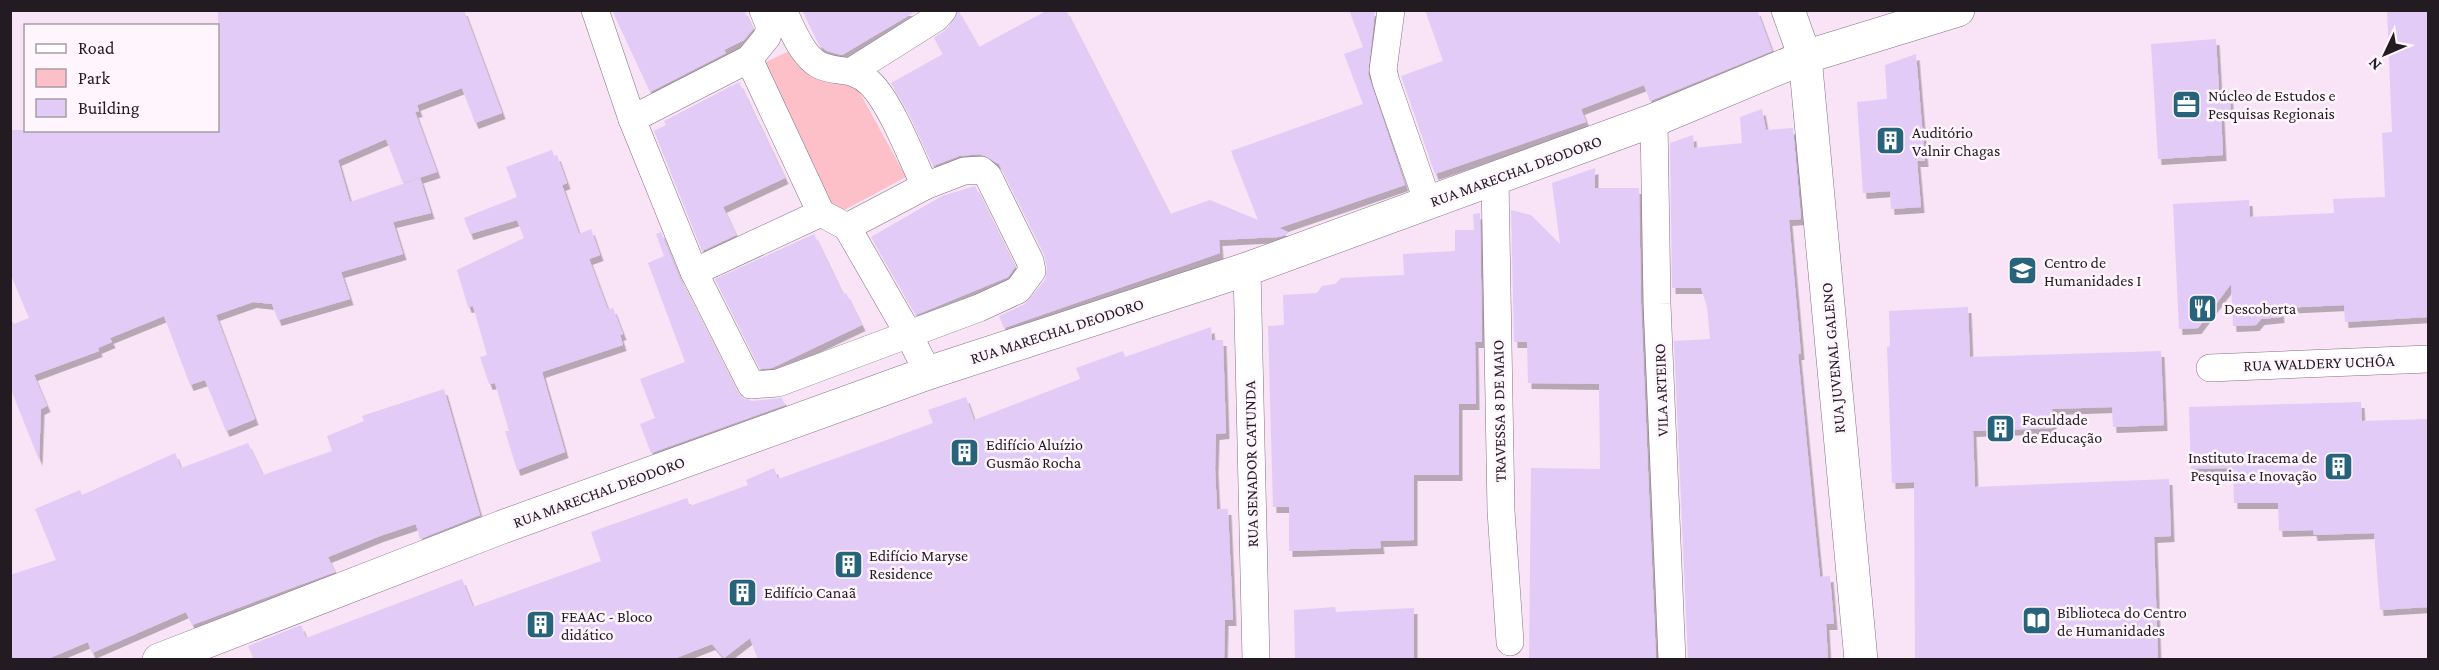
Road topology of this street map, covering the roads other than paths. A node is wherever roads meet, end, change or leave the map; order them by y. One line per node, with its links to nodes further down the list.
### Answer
1 (595, 10): 11 (street)
2 (763, 10): 9 (street)
3 (783, 10): 10 (street)
4 (943, 10): 10 (street)
5 (1391, 10): 15 (street)
6 (1788, 10): 8 (street, RUA JUVENAL GALENO)
7 (1958, 10): 8 (street, RUA MARECHAL DEODORO)
8 (1805, 57): 12 (street, RUA MARECHAL DEODORO); 27 (street, RUA JUVENAL GALENO)
9 (749, 59): 11 (street); 16 (street)
10 (852, 71): 14 (street)
11 (632, 119): 19 (street)
12 (1654, 120): 13 (street, RUA MARECHAL DEODORO); 26 (street, VILA ARTEIRO)
13 (1495, 179): 15 (street, RUA MARECHAL DEODORO); 23 (street, TRAVESSA 8 DE MAIO)
14 (925, 186): 17 (street); 20 (street)
15 (1428, 203): 18 (street, RUA MARECHAL DEODORO)
16 (821, 213): 17 (street); 19 (street)
17 (848, 227): 20 (street)
18 (1247, 269): 20 (street, RUA MARECHAL DEODORO); 25 (street, RUA SENADOR CATUNDA)
19 (694, 272): 20 (street)
20 (918, 354): 24 (street, RUA MARECHAL DEODORO)
21 (2428, 359): 22 (street, RUA WALDERY UCHÔA)
22 (2210, 368)
23 (1510, 642)
24 (159, 660)
25 (1256, 660)
26 (1672, 660)
27 (1861, 660)

